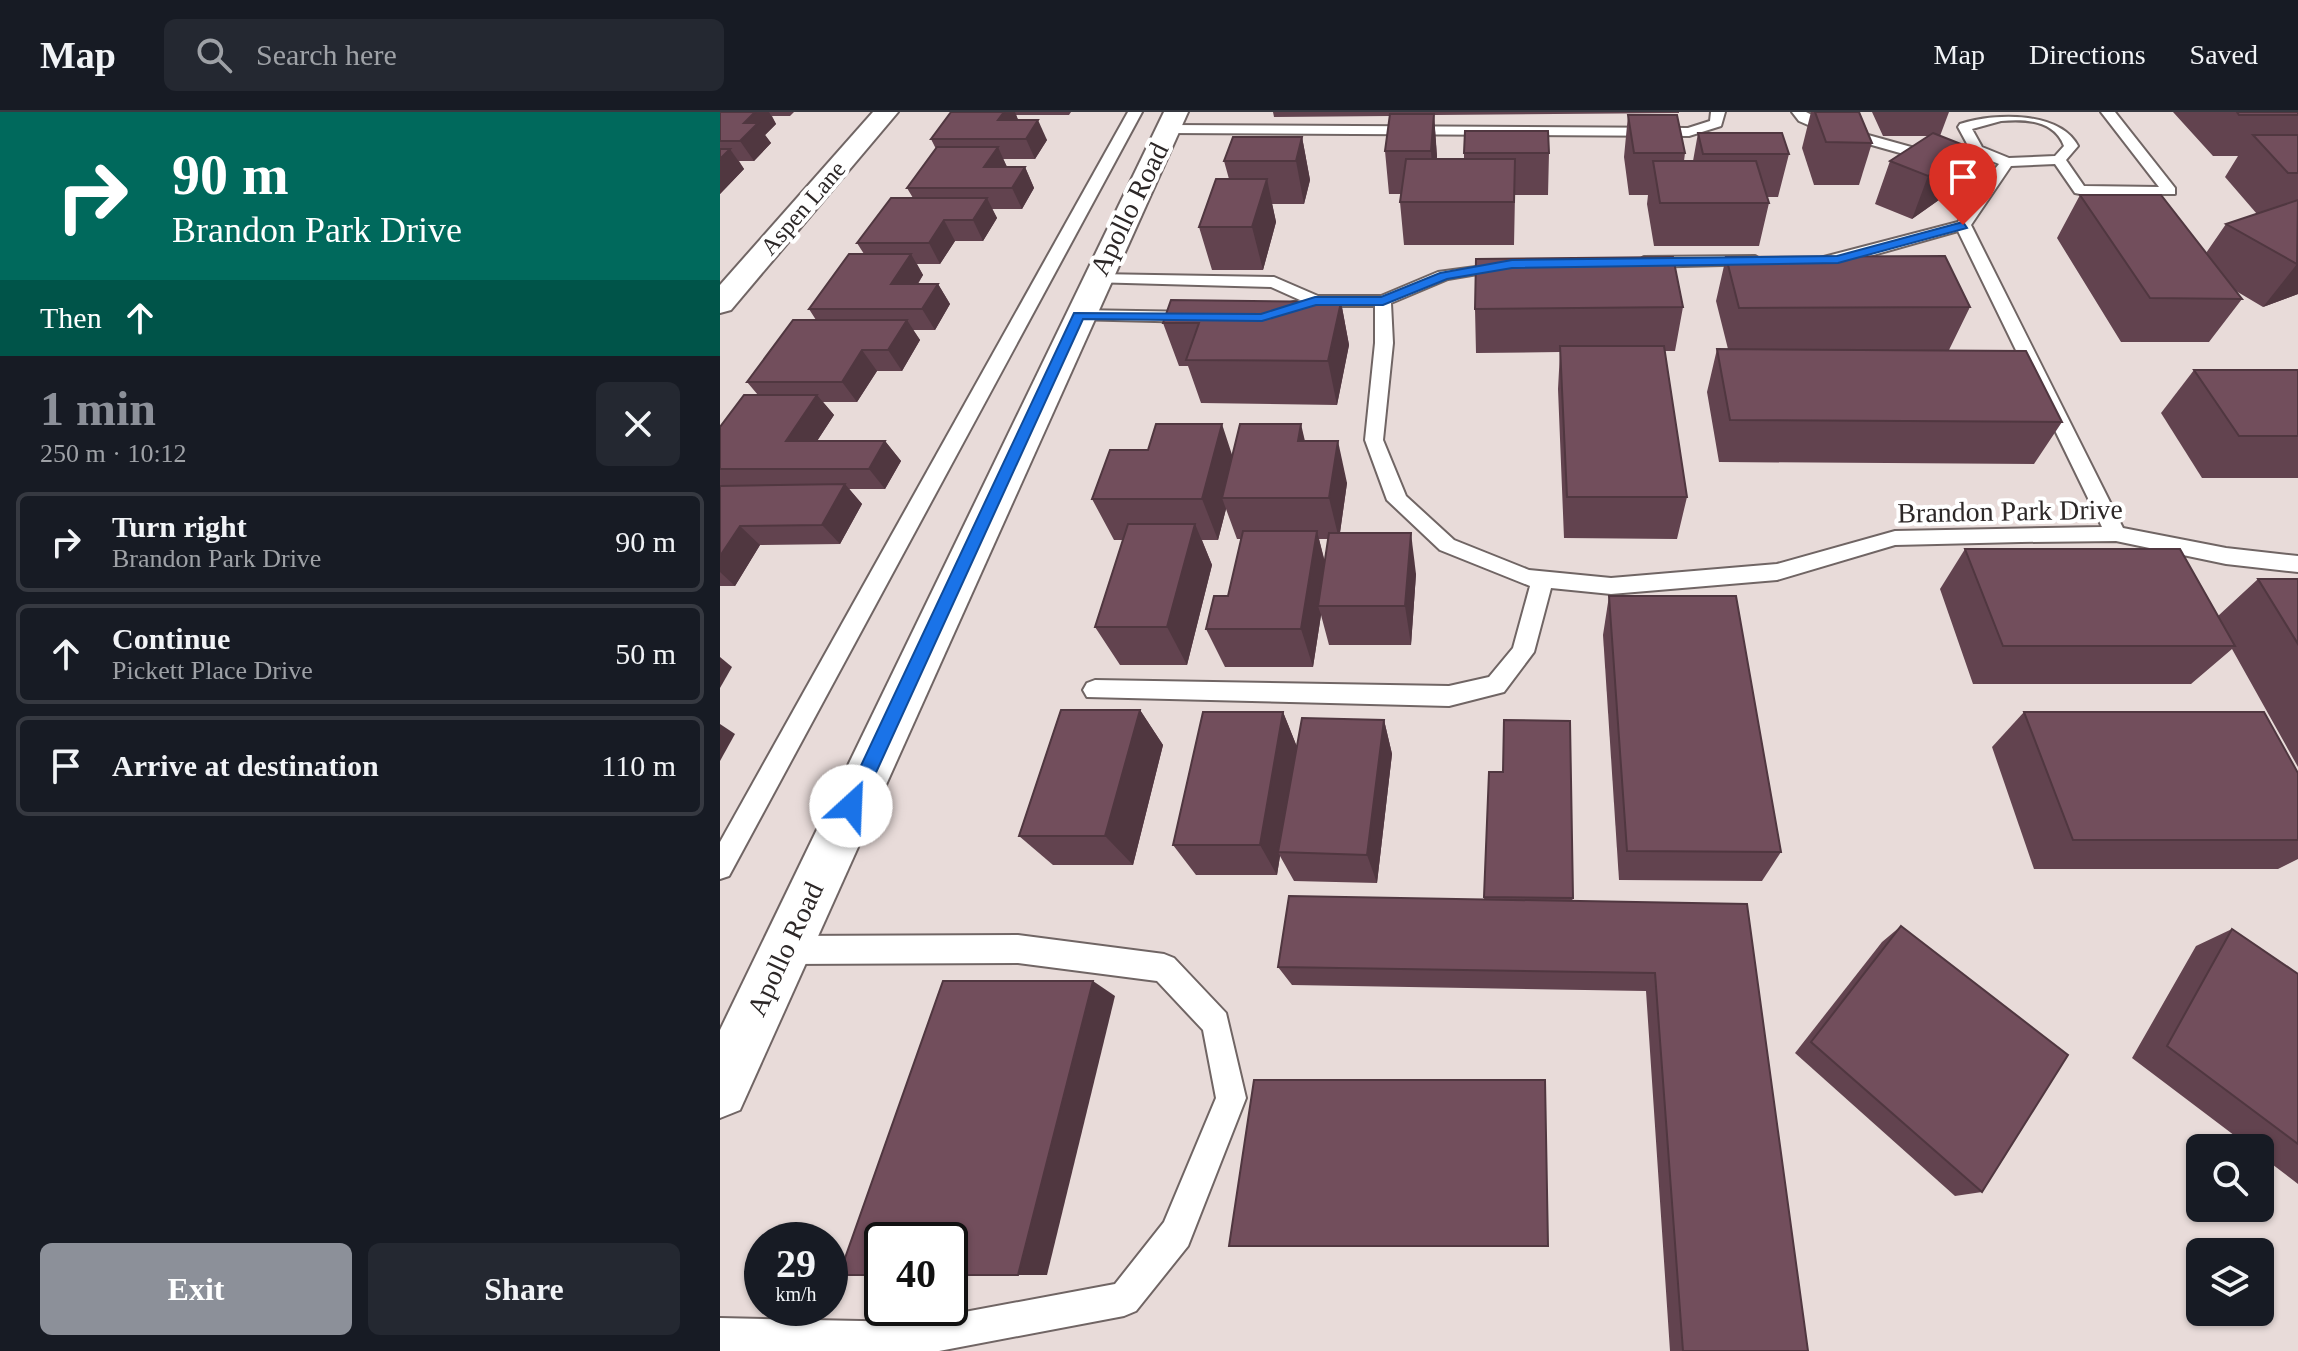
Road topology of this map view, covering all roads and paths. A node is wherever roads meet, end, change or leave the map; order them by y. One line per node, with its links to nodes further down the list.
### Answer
1 (886, 112): 17 (street, Aspen Lane)
2 (1718, 112): 5 (lane)
3 (1799, 112): 8 (lane)
4 (2108, 112): 6 (lane)
5 (1160, 118): 14 (street, Apollo Road); 25 (lane)
6 (2059, 160): 7 (lane); 7 (lane)
7 (2007, 162): 8 (lane)
8 (1998, 176): 9 (lane)
9 (1963, 225): 11 (lane); 21 (lane)
10 (1776, 260): 12 (lane)
11 (1807, 260)
12 (1621, 263)
13 (1528, 264): 16 (lane)
14 (1096, 279): 15 (lane); 18 (street, Apollo Road)
15 (1315, 301): 16 (lane); 20 (lane)
16 (1383, 301): 23 (lane, Brandon Park Drive)
17 (720, 304)
18 (1078, 315): 19 (lane); 26 (street, Apollo Road)
19 (1210, 317)
20 (1262, 318)
21 (2116, 534): 22 (lane, Brandon Park Drive); 23 (lane, Brandon Park Drive)
22 (2298, 564)
23 (1543, 579): 24 (lane)
24 (1095, 690)
25 (720, 867)
26 (785, 950): 27 (street, Apollo Road); 28 (lane)
27 (720, 1090)
28 (720, 1335)

